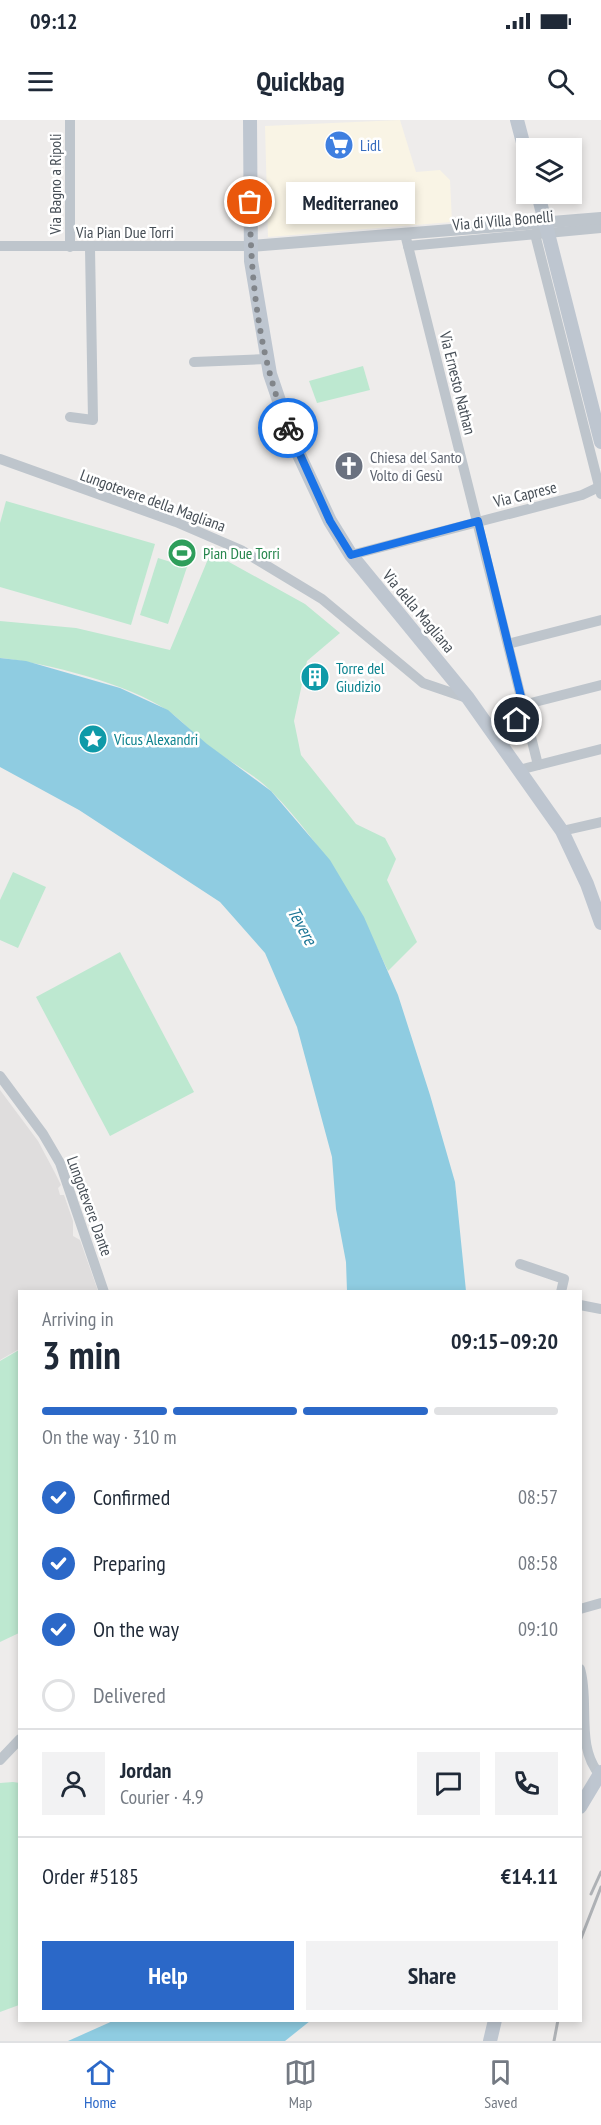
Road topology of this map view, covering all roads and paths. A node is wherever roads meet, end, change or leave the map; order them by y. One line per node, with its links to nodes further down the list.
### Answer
1 (70, 120): 12 (street, Via Bagno a Ripoli)
2 (250, 120): 11 (main road, Via della Magliana)
3 (518, 120): 4 (main road)
4 (522, 138)
5 (539, 204): 8 (main road)
6 (601, 218): 8 (street, Via di Villa Bonelli)
7 (601, 228): 8 (street, Via di Villa Bonelli)
8 (543, 229): 9 (street, Via di Villa Bonelli); 17 (main road); 19 (street)
9 (407, 240): 11 (street, Via di Villa Bonelli); 20 (street, Via Ernesto Nathan)
10 (0, 246): 12 (street, Via Pian Due Torri)
11 (250, 246): 13 (street, Via Pian Due Torri); 14 (main road, Via della Magliana)
12 (70, 247): 13 (street, Via Pian Due Torri)
13 (90, 248): 16 (street)
14 (266, 359): 15 (street); 21 (main road, Via della Magliana)
15 (194, 362)
16 (70, 417)
17 (601, 442)
18 (0, 459): 25 (street, Lungotevere della Magliana)
19 (600, 489): 20 (street, Via Caprese)
20 (478, 521): 21 (street, Via Caprese); 23 (street, Via Ernesto Nathan)
21 (351, 555): 25 (main road, Via della Magliana)
22 (601, 620): 23 (street)
23 (508, 644): 26 (street, Via Ernesto Nathan)
24 (601, 685): 26 (street)
25 (468, 698): 27 (main road, Via della Magliana)
26 (523, 710): 27 (street); 29 (street, Via Ernesto Nathan)
27 (495, 736): 30 (main road, Via della Magliana)
28 (601, 749): 29 (street)
29 (538, 765): 30 (street)
30 (519, 770): 32 (main road, Via della Magliana)
31 (601, 822): 32 (street)
32 (562, 831): 33 (main road, Via della Magliana)
33 (601, 923)
34 (0, 1076): 36 (street, Lungotevere Dante)
35 (520, 1264): 37 (street)
36 (103, 1290)
37 (561, 1290)
38 (582, 1305): 39 (street)
39 (601, 1309)
40 (601, 1603): 41 (street)
41 (582, 1608)
42 (582, 1690): 45 (street)
43 (18, 1741): 44 (street)
44 (0, 1760)
45 (600, 1774): 46 (main road)
46 (582, 1805)
47 (495, 2022): 48 (main road)
48 (490, 2041)

